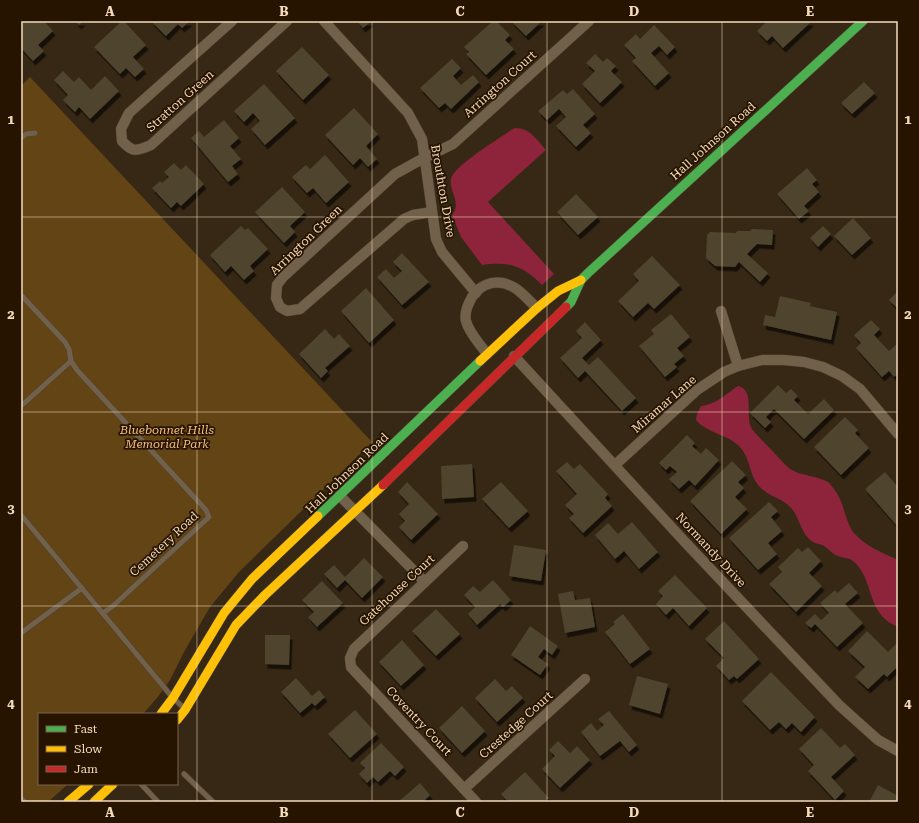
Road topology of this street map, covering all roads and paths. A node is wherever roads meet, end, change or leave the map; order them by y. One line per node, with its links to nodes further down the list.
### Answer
1 (232, 21): 2 (street, Stratton Green)
2 (287, 21)
3 (324, 21): 8 (street, Brouthton Drive)
4 (589, 21): 8 (street, Arrington Court)
5 (863, 21): 10 (main road, Hall Johnson Road)
6 (35, 133): 7 (lane)
7 (21, 138)
8 (424, 158): 9 (street, Brouthton Drive); 9 (street, Arrington Green)
9 (432, 212): 11 (street, Brouthton Drive)
10 (581, 280): 13 (main road, Hall Johnson Road); 16 (main road, Hall Johnson Road)
11 (476, 292): 13 (street); 15 (street)
12 (21, 295): 17 (lane, Cemetery Road)
13 (538, 308): 15 (main road, Hall Johnson Road)
14 (721, 311): 18 (street)
15 (487, 354): 22 (main road, Hall Johnson Road)
16 (514, 356): 21 (street, Normandy Drive); 23 (main road, Hall Johnson Road)
17 (71, 361): 19 (lane); 28 (lane, Cemetery Road)
18 (738, 366): 20 (street, Miramar Lane); 21 (street, Miramar Lane)
19 (21, 406)
20 (896, 427)
21 (615, 465): 36 (street, Normandy Drive)
22 (340, 496): 23 (street); 32 (main road, Hall Johnson Road)
23 (355, 512): 26 (street); 33 (main road, Hall Johnson Road)
24 (21, 514): 27 (lane)
25 (463, 546): 26 (street, Gatehouse Court)
26 (425, 582): 30 (street, Gatehouse Court)
27 (82, 588): 28 (lane); 29 (lane)
28 (103, 613): 32 (lane)
29 (21, 633)
30 (350, 654): 41 (street, Coventry Court)
31 (585, 679): 41 (street, Crestedge Court)
32 (173, 698): 33 (lane); 34 (main road, Hall Johnson Road)
33 (185, 710): 35 (main road, Hall Johnson Road)
34 (162, 713)
35 (178, 719)
36 (898, 751)
37 (184, 774): 47 (lane)
38 (88, 785): 44 (main road)
39 (112, 785): 45 (main road)
40 (142, 785): 46 (lane)
41 (464, 789): 48 (street, Coventry Court)
42 (21, 798): 43 (lane)
43 (25, 802)
44 (68, 802)
45 (94, 802)
46 (158, 802)
47 (213, 802)
48 (476, 802)

